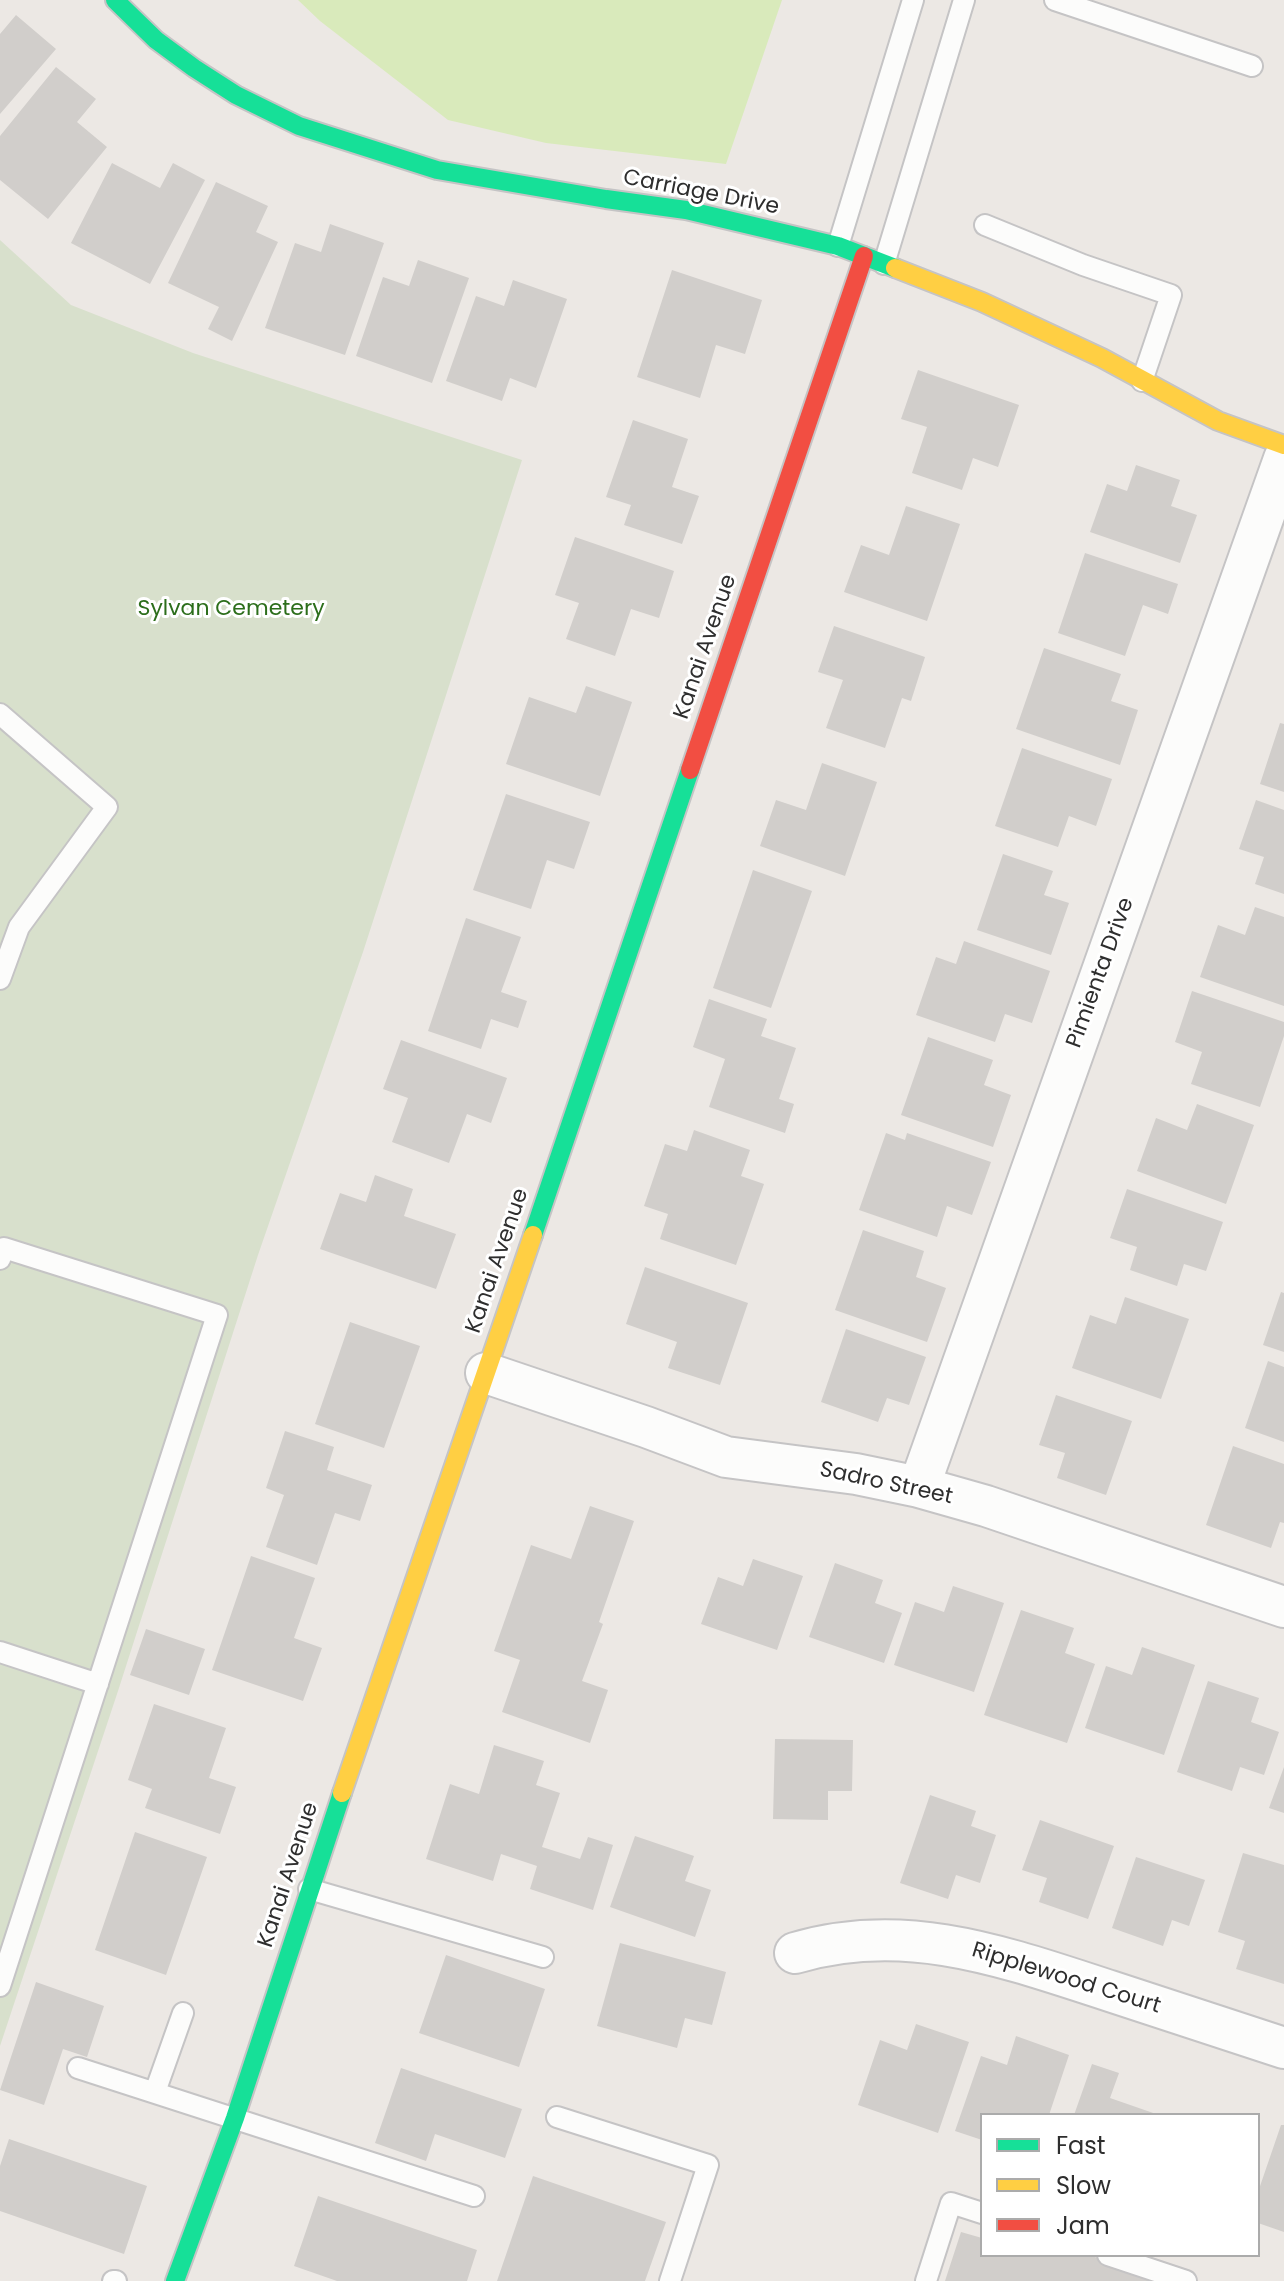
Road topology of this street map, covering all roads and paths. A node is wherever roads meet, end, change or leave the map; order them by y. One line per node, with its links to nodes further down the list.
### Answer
1 (115, 0): 7 (street, Carriage Drive)
2 (913, 0): 7 (lane)
3 (964, 0): 9 (lane)
4 (1055, 0): 5 (lane)
5 (1252, 66)
6 (985, 225): 10 (lane)
7 (838, 246): 8 (street, Carriage Drive)
8 (864, 256): 9 (street, Carriage Drive); 15 (street, Kanai Avenue)
9 (884, 264): 10 (street, Carriage Drive)
10 (1142, 381): 11 (street, Carriage Drive)
11 (1279, 443): 16 (street, Pimienta Drive)
12 (0, 714): 13 (lane)
13 (0, 979)
14 (1, 1250): 19 (lane)
15 (486, 1373): 16 (street, Sadro Street); 20 (street, Kanai Avenue)
16 (919, 1487): 17 (street, Sadro Street)
17 (1284, 1607)
18 (0, 1652): 19 (lane)
19 (98, 1684): 23 (lane)
20 (309, 1889): 22 (lane); 29 (street, Kanai Avenue)
21 (795, 1953): 25 (street, Ripplewood Court)
22 (543, 1957)
23 (0, 1986)
24 (183, 2013): 27 (lane)
25 (1284, 2048)
26 (78, 2068): 27 (lane)
27 (155, 2092): 29 (lane)
28 (557, 2117): 34 (lane)
29 (235, 2118): 30 (lane); 33 (street, Kanai Avenue)
30 (474, 2196)
31 (980, 2212): 35 (lane)
32 (1114, 2257): 36 (lane)
33 (175, 2281)
34 (670, 2281)
35 (926, 2281)
36 (1186, 2281)

